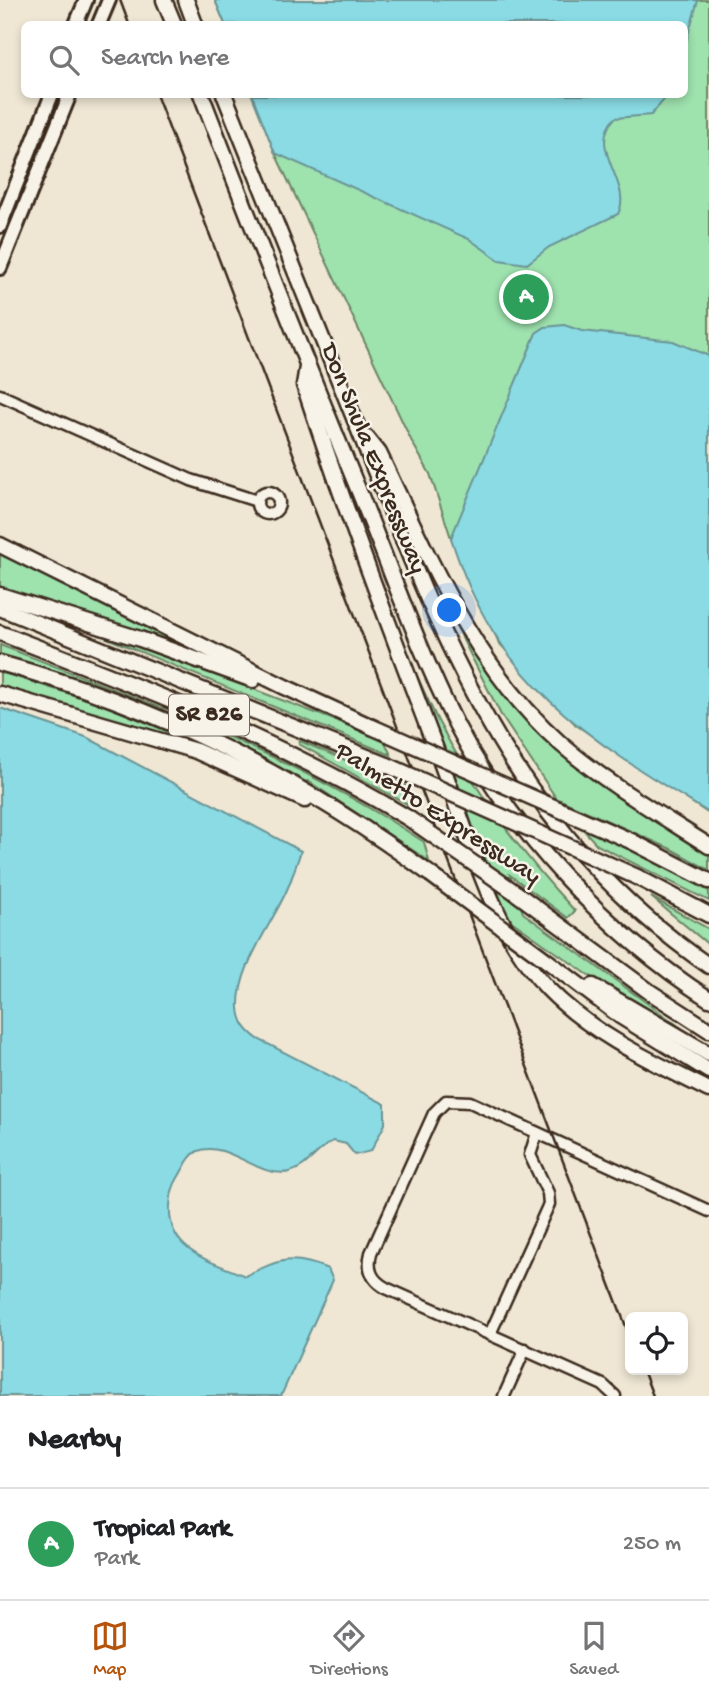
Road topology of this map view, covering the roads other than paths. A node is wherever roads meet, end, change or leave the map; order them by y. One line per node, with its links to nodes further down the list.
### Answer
1 (86, 0): 5 (main road)
2 (109, 0): 6 (main road)
3 (164, 0): 7 (highway)
4 (186, 0): 8 (highway)
5 (77, 21)
6 (100, 21)
7 (173, 21)
8 (194, 21)
9 (50, 98): 13 (main road)
10 (68, 98): 14 (main road)
11 (203, 98): 15 (highway, Don Shula Expressway)
12 (226, 98): 17 (highway, Don Shula Expressway)
13 (0, 226)
14 (0, 268)
15 (307, 366): 32 (highway, Don Shula Expressway); 36 (highway)
16 (0, 395): 18 (street)
17 (357, 426): 27 (highway); 30 (highway, Don Shula Expressway)
18 (257, 501)
19 (0, 545): 24 (highway)
20 (0, 595): 24 (highway)
21 (0, 608): 29 (highway, Palmetto Expressway / SR 826, bridge)
22 (0, 633): 33 (highway, Palmetto Expressway / SR 826, bridge)
23 (0, 663): 26 (highway)
24 (285, 687): 28 (highway, bridge)
25 (0, 694): 26 (highway)
26 (371, 833): 31 (highway, bridge)
27 (709, 846)
28 (709, 881)
29 (709, 915)
30 (709, 967)
31 (561, 970): 34 (highway); 35 (highway)
32 (709, 999)
33 (709, 1030)
34 (709, 1054)
35 (709, 1071)
36 (709, 1090)
37 (537, 1133): 38 (street); 39 (street); 39 (street)
38 (709, 1211)
39 (490, 1334): 40 (street)
40 (525, 1349): 41 (street); 42 (street)
41 (504, 1396)
42 (615, 1396)

